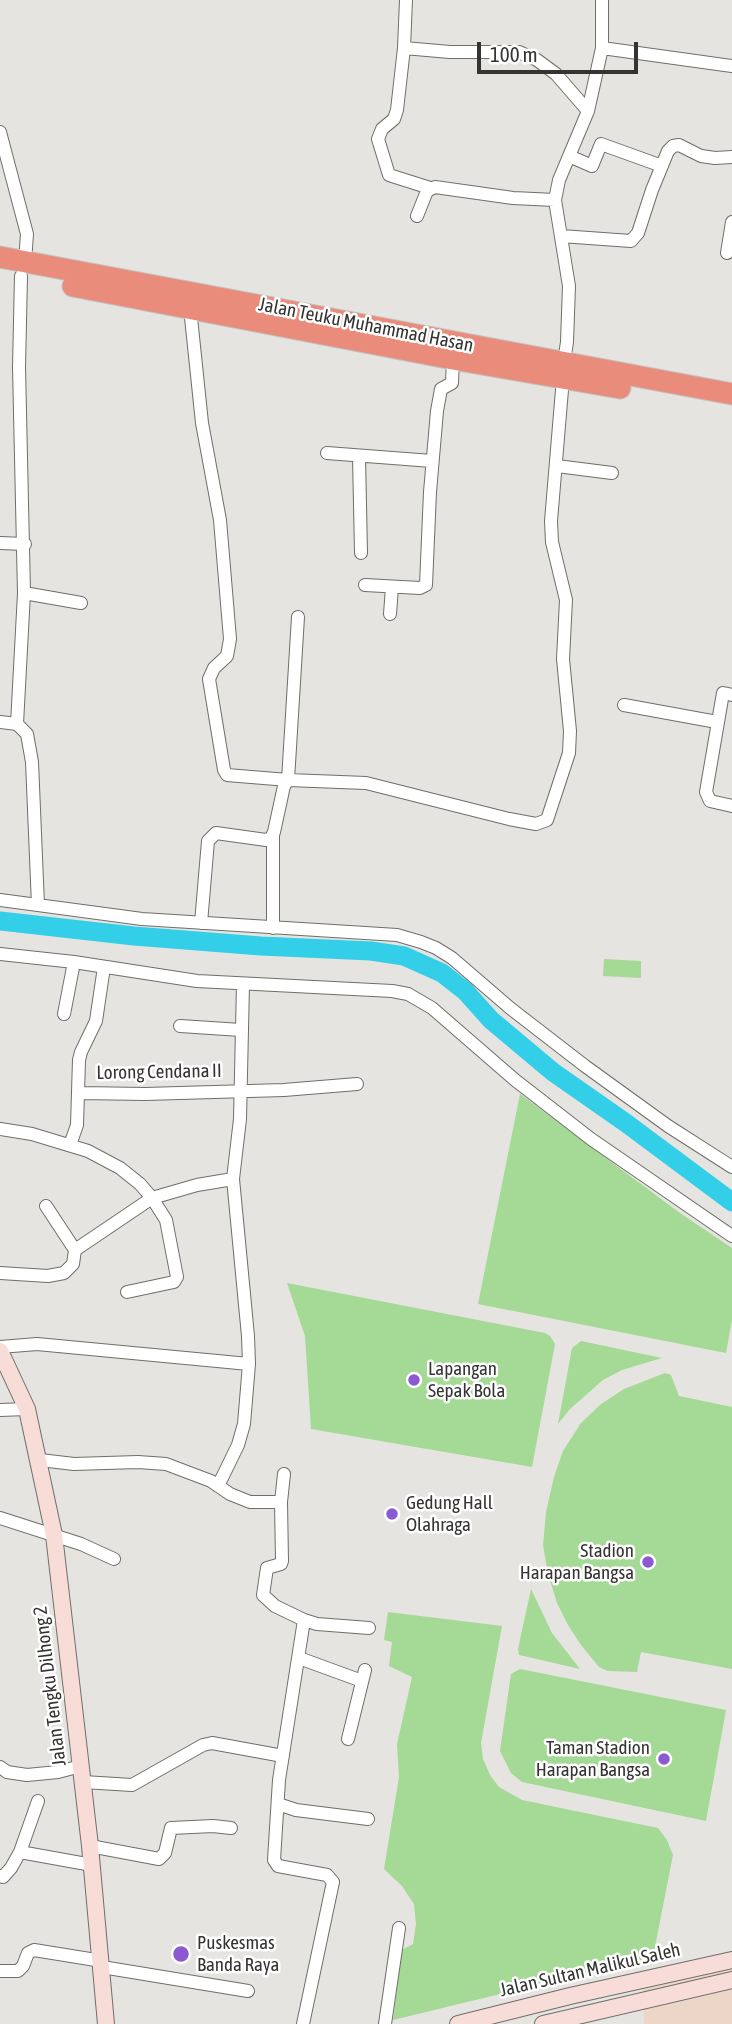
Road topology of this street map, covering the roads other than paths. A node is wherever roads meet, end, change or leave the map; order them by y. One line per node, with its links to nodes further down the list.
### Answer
1 (406, 0): 3 (street)
2 (601, 0): 4 (street)
3 (404, 48): 6 (street); 11 (street)
4 (602, 48): 5 (street); 6 (street)
5 (732, 66)
6 (588, 111): 8 (street)
7 (0, 132): 18 (street)
8 (569, 156): 10 (street); 12 (street)
9 (732, 157): 10 (street)
10 (662, 166): 15 (street)
11 (430, 188): 12 (street); 13 (street)
12 (555, 200): 15 (street)
13 (417, 216)
14 (732, 222): 16 (street)
15 (561, 236): 23 (street)
16 (727, 253)
17 (0, 257): 18 (highway, Jalan Teuku Muhammad Hasan)
18 (23, 269): 19 (highway, Jalan Teuku Muhammad Hasan); 20 (highway, Jalan Teuku Muhammad Hasan); 21 (highway, Jalan Teuku Muhammad Hasan); 33 (street)
19 (0, 272)
20 (190, 308): 21 (highway, Jalan Teuku Muhammad Hasan); 46 (street)
21 (248, 311): 22 (highway, Jalan Teuku Muhammad Hasan); 23 (highway, Jalan Teuku Muhammad Hasan)
22 (453, 359): 23 (highway, Jalan Teuku Muhammad Hasan); 29 (street)
23 (564, 370): 24 (highway, Jalan Teuku Muhammad Hasan); 30 (street)
24 (647, 386): 25 (highway, Jalan Teuku Muhammad Hasan); 26 (highway, Jalan Teuku Muhammad Hasan)
25 (732, 394)
26 (732, 408)
27 (327, 453): 28 (street)
28 (359, 456): 29 (street); 34 (street)
29 (432, 461): 36 (street)
30 (557, 466): 31 (street); 46 (street)
31 (612, 473)
32 (0, 543): 33 (street)
33 (25, 544): 37 (street)
34 (361, 552)
35 (365, 585): 36 (street)
36 (392, 587): 39 (street)
37 (24, 593): 38 (street); 45 (street)
38 (81, 603)
39 (390, 614)
40 (298, 618): 46 (street)
41 (732, 695): 44 (street)
42 (624, 705): 44 (street)
43 (0, 722): 45 (street)
44 (718, 722): 47 (street)
45 (17, 724): 50 (street)
46 (288, 780): 48 (street)
47 (732, 806)
48 (273, 835): 51 (street); 52 (street)
49 (0, 900): 50 (street)
50 (38, 905): 51 (street)
51 (201, 923): 52 (street)
52 (273, 928): 65 (street)
53 (0, 954): 54 (street)
54 (74, 962): 55 (street); 57 (street)
55 (104, 967): 56 (street); 62 (street)
56 (243, 984): 59 (street); 69 (street)
57 (64, 1014)
58 (180, 1026): 59 (street)
59 (241, 1030): 61 (street)
60 (357, 1084): 61 (street, Lorong Cendana II)
61 (240, 1091): 62 (street, Lorong Cendana II); 66 (street)
62 (80, 1093): 64 (street)
63 (0, 1129): 64 (street)
64 (70, 1145): 67 (street)
65 (732, 1167)
66 (233, 1179): 67 (street); 74 (street)
67 (152, 1198): 70 (street); 72 (street)
68 (46, 1206): 70 (street)
69 (732, 1236)
70 (75, 1250): 71 (street)
71 (0, 1273)
72 (127, 1292)
73 (0, 1349): 74 (street); 75 (street, Jalan Tengku Dilhong 2)
74 (249, 1364): 79 (street)
75 (27, 1409): 76 (street); 77 (street, Jalan Tengku Dilhong 2)
76 (0, 1410)
77 (40, 1460): 79 (street); 82 (street, Jalan Tengku Dilhong 2)
78 (284, 1474): 80 (street)
79 (218, 1486): 80 (street)
80 (281, 1502): 84 (street)
81 (0, 1518): 82 (street)
82 (54, 1535): 83 (street); 90 (street, Jalan Tengku Dilhong 2)
83 (114, 1559)
84 (304, 1620): 85 (street); 86 (street)
85 (369, 1628)
86 (299, 1658): 87 (street); 88 (street)
87 (348, 1739)
88 (283, 1756): 90 (street); 92 (street)
89 (0, 1768): 90 (street)
90 (82, 1774): 95 (street, Jalan Tengku Dilhong 2)
91 (38, 1801): 96 (street)
92 (278, 1804): 93 (street); 108 (street)
93 (368, 1819)
94 (231, 1828): 95 (street)
95 (90, 1846): 97 (street, Jalan Tengku Dilhong 2)
96 (20, 1852): 97 (street); 98 (street)
97 (92, 1865): 101 (street, Jalan Tengku Dilhong 2)
98 (0, 1877)
99 (399, 1928): 109 (street)
100 (732, 1960): 105 (street, Jalan Sultan Malikul Saleh)
101 (102, 1964): 102 (street); 104 (street); 107 (street, Jalan Tengku Dilhong 2)
102 (0, 1971)
103 (732, 1980): 106 (street)
104 (248, 1991)
105 (570, 1996): 106 (street); 110 (street, Jalan Sultan Malikul Saleh)
106 (574, 2016): 111 (street)
107 (106, 2023)
108 (303, 2024)
109 (385, 2024)
110 (458, 2024)
111 (543, 2024)

